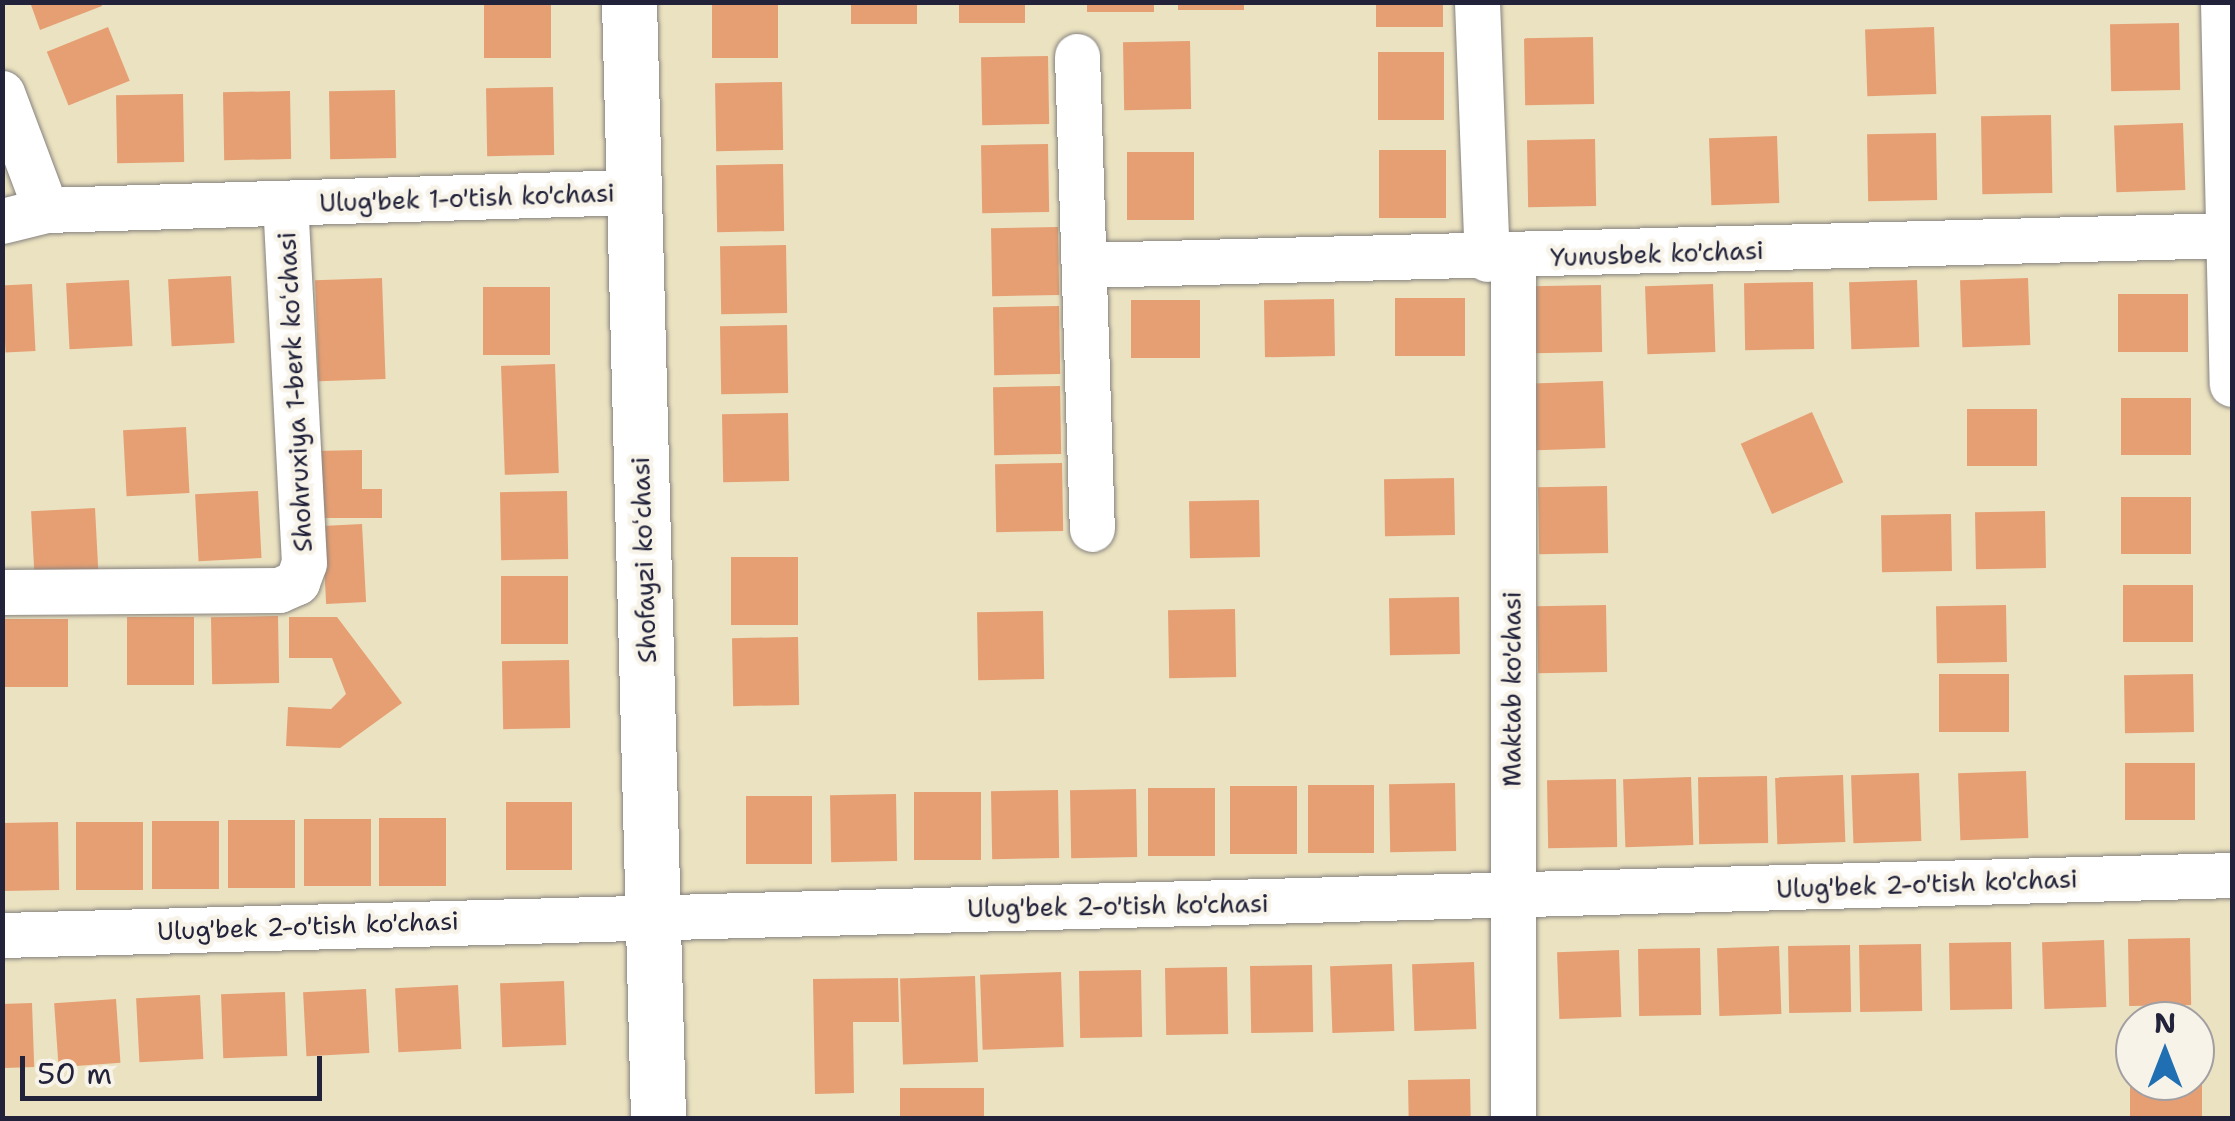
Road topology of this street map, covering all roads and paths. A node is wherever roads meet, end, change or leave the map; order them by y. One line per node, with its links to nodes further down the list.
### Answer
1 (629, 2): 6 (street, Shofayzi koʻchasi)
2 (1477, 2): 11 (street, Maktab ko'chasi)
3 (2223, 2): 10 (street)
4 (1077, 56): 12 (street)
5 (2, 93): 8 (street)
6 (633, 192): 7 (street, Ulug'bek 1-o'tish ko'chasi); 18 (street, Shofayzi koʻchasi)
7 (285, 204): 8 (street, Ulug'bek 1-o'tish ko'chasi); 15 (street, Shohruxiya 1-berk koʻchasi)
8 (46, 210): 9 (street, Ulug'bek 1-o'tish ko'chasi)
9 (2, 221)
10 (2228, 235): 11 (street, Yunusbek ko'chasi); 13 (street)
11 (1500, 259): 12 (street, Yunusbek ko'chasi); 17 (street, Maktab ko'chasi)
12 (1086, 266): 14 (street)
13 (2232, 384)
14 (1092, 529)
15 (2, 592)
16 (2232, 875): 17 (street, Ulug'bek 2-o'tish ko'chasi)
17 (1511, 896): 18 (street, Ulug'bek 2-o'tish ko'chasi); 21 (street, Maktab ko'chasi)
18 (654, 917): 19 (street, Ulug'bek 2-o'tish ko'chasi); 20 (street, Shofayzi koʻchasi)
19 (2, 935)
20 (658, 1118)
21 (1514, 1118)

